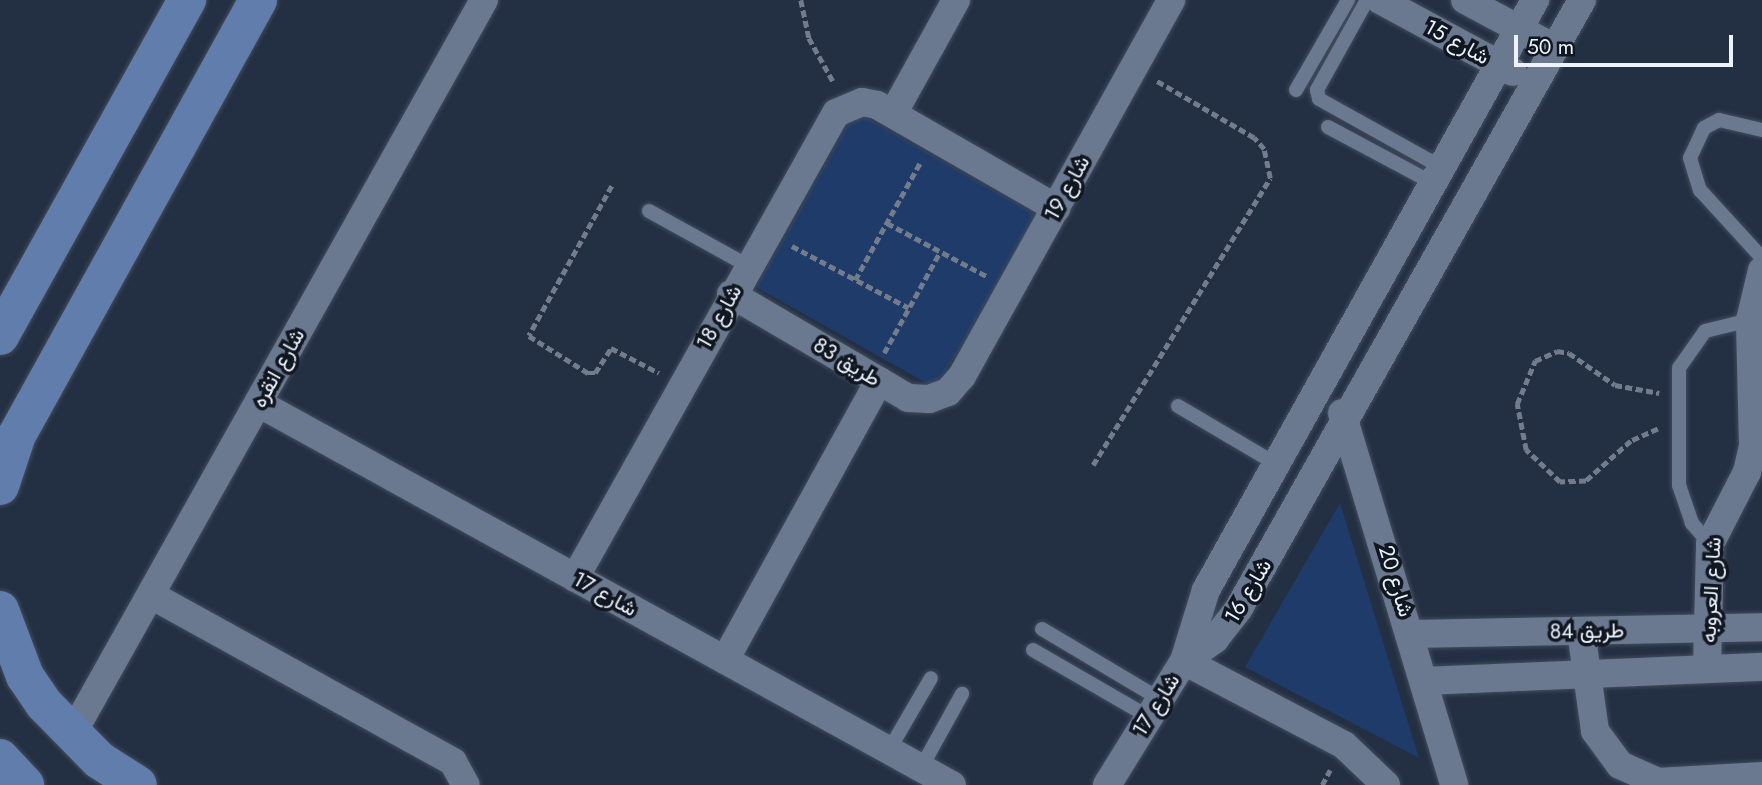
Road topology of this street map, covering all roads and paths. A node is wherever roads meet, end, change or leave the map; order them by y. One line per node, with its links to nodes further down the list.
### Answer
1 (187, 0): 39 (street)
2 (258, 0): 52 (street)
3 (485, 0): 45 (street, شارع انقره)
4 (801, 0): 19 (path)
5 (956, 0): 20 (street)
6 (1171, 0): 16 (street, شارع 19)
7 (1348, 0): 18 (lane)
8 (1367, 0): 24 (lane)
9 (1380, 0): 15 (street, شارع 15)
10 (1465, 0): 13 (street, شارع 15)
11 (1535, 0): 13 (street, شارع 16)
12 (1582, 0): 14 (street, شارع 16)
13 (1518, 29): 14 (street, شارع 15); 15 (street, شارع 16)
14 (1555, 48): 17 (street, شارع 16)
15 (1498, 64): 17 (street, شارع 15); 24 (street, شارع 16)
16 (1134, 69): 26 (street, شارع 19); 50 (path)
17 (1535, 84): 47 (street, شارع 16)
18 (1296, 90)
19 (848, 107): 20 (street); 29 (street, شارع 18)
20 (894, 112): 23 (street)
21 (1328, 127): 24 (lane)
22 (1762, 130): 31 (lane)
23 (935, 136): 26 (street); 28 (path)
24 (1437, 175): 44 (street, شارع 16)
25 (611, 186): 42 (path)
26 (1056, 208): 35 (street, شارع 19)
27 (649, 211): 32 (lane)
28 (887, 223): 30 (path); 34 (path)
29 (765, 232): 32 (street, شارع 18); 34 (path)
30 (940, 252): 35 (path); 37 (path)
31 (1762, 258)
32 (747, 265): 36 (street, شارع 18)
33 (1762, 270): 38 (street, شارع العروبه)
34 (855, 280): 37 (path)
35 (1011, 289): 40 (street, شارع 19)
36 (732, 294): 41 (street, طريق 83); 42 (street, شارع 18)
37 (909, 309): 41 (path)
38 (1749, 320): 43 (lane); 51 (street, شارع العروبه)
39 (0, 336)
40 (962, 376): 41 (street, طريق 83)
41 (875, 378): 63 (street)
42 (681, 385): 54 (street, شارع 18)
43 (1679, 391): 48 (lane); 48 (path)
44 (1311, 402): 47 (street); 49 (street, شارع 16)
45 (258, 403): 54 (street, شارع 17); 55 (street, شارع انقره)
46 (1178, 406): 49 (lane)
47 (1347, 421): 61 (street, شارع 20); 64 (street, شارع 16)
48 (1679, 425): 53 (lane)
49 (1276, 464): 64 (street, شارع 16)
50 (1093, 465)
51 (1751, 483): 53 (street, شارع العروبه)
52 (0, 486)
53 (1710, 544): 58 (street, شارع العروبه)
54 (575, 578): 63 (street, شارع 17)
55 (150, 595): 72 (street, شارع انقره); 79 (street)
56 (0, 610): 72 (street)
57 (1762, 627): 58 (street, طريق 84)
58 (1708, 628): 60 (street, طريق 84); 66 (street, شارع العروبه)
59 (1042, 629): 71 (lane)
60 (1581, 631): 61 (street, طريق 84); 67 (street)
61 (1412, 634): 69 (street, شارع 20)
62 (1032, 650): 71 (lane)
63 (725, 660): 73 (street, شارع 17)
64 (1184, 661): 71 (street, شارع 17); 82 (street)
65 (1762, 667): 66 (street, طريق 84)
66 (1707, 669): 67 (street, طريق 84)
67 (1585, 673): 69 (street, طريق 84); 76 (street)
68 (930, 678): 73 (lane)
69 (1425, 681): 83 (street, شارع 20)
70 (962, 694): 75 (lane)
71 (1154, 708): 81 (street, شارع 17)
72 (71, 736): 78 (street)
73 (889, 750): 75 (street, شارع 17)
74 (0, 758): 77 (street)
75 (920, 768): 80 (street, شارع 17)
76 (1762, 776)
77 (25, 785)
78 (138, 785)
79 (466, 785)
80 (952, 785)
81 (1107, 785)
82 (1386, 785)
83 (1454, 785)

